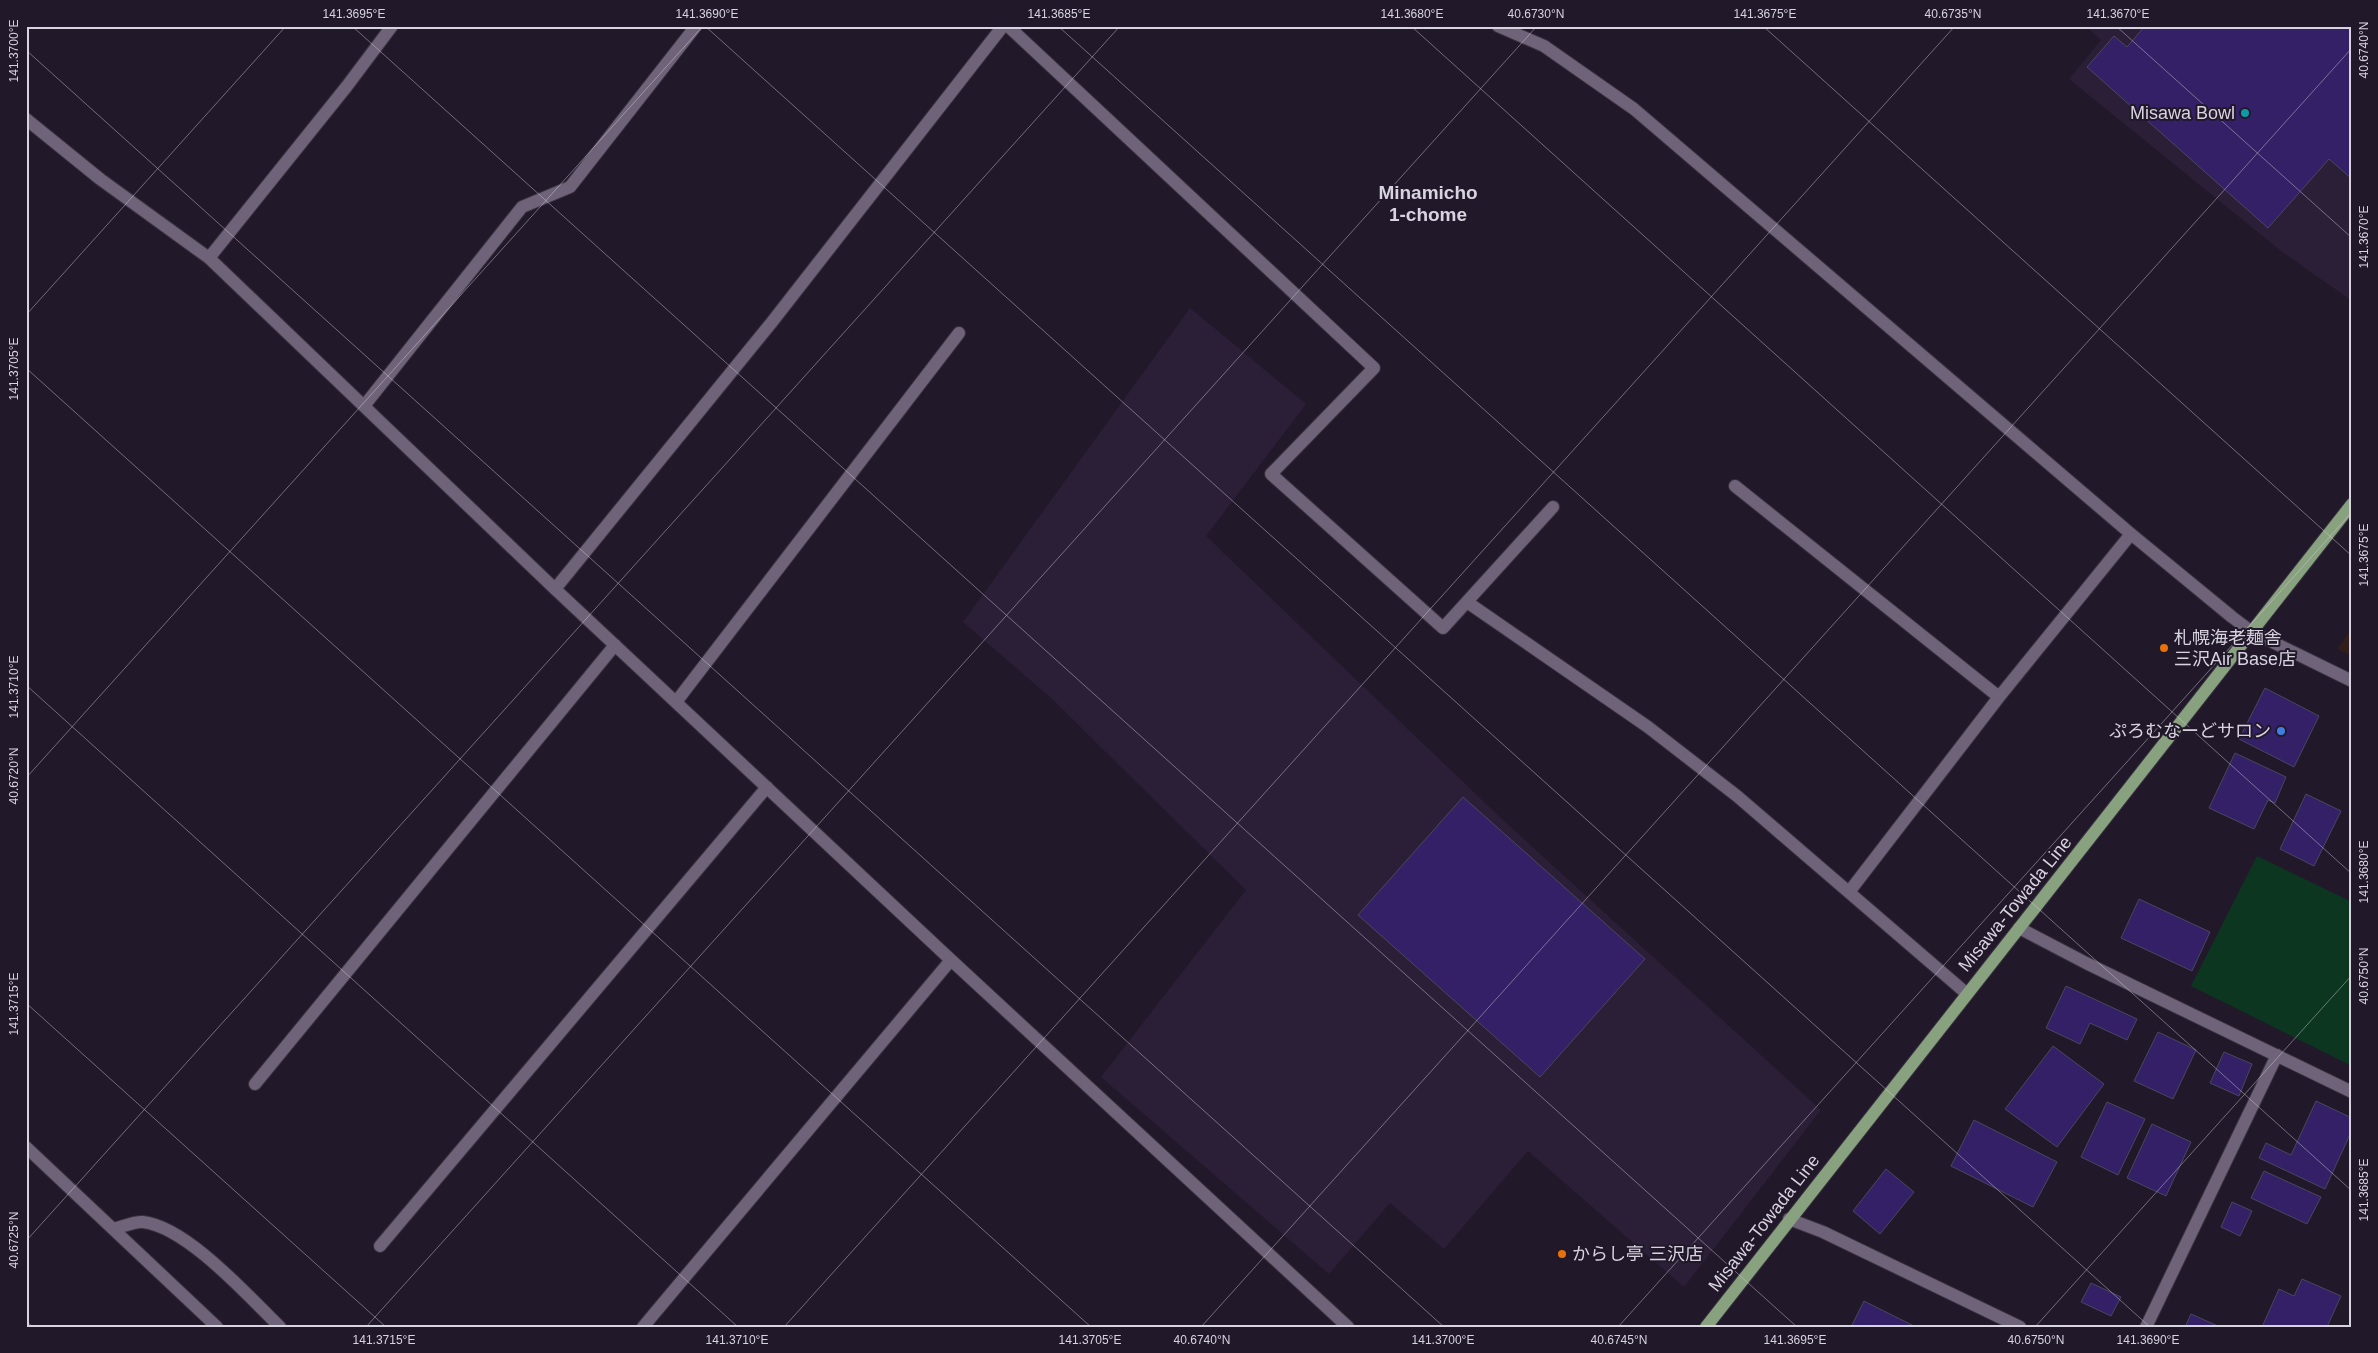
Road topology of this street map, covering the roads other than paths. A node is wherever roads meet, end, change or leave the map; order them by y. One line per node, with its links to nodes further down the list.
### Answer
1 (392, 26): 7 (street)
2 (696, 26): 9 (street)
3 (1003, 26): 14 (street)
4 (1008, 26): 15 (street)
5 (1498, 26): 13 (street)
6 (26, 119): 7 (street)
7 (208, 258): 9 (street)
8 (959, 333): 20 (street)
9 (364, 406): 14 (street)
10 (1735, 486): 19 (street)
11 (2352, 504): 16 (main road, Misawa-Towada Line)
12 (1553, 507): 15 (street)
13 (2131, 534): 16 (street); 19 (street)
14 (555, 589): 17 (street)
15 (1467, 602): 22 (street)
16 (2252, 632): 18 (street); 23 (main road, Misawa-Towada Line)
17 (615, 645): 20 (street); 27 (street)
18 (2352, 681)
19 (1999, 697): 22 (street)
20 (676, 702): 21 (street)
21 (767, 787): 24 (street); 32 (street)
22 (1849, 892): 25 (street)
23 (2019, 928): 25 (main road, Misawa-Towada Line); 26 (street)
24 (951, 960): 35 (street); 36 (street)
25 (1966, 993): 30 (main road, Misawa-Towada Line)
26 (2276, 1055): 28 (street); 39 (street)
27 (255, 1084)
28 (2352, 1092)
29 (26, 1147): 31 (street)
30 (1789, 1218): 37 (main road, Misawa-Towada Line); 38 (street)
31 (113, 1229): 33 (street); 34 (street)
32 (380, 1246)
33 (218, 1327)
34 (280, 1327)
35 (643, 1327)
36 (1348, 1327)
37 (1706, 1327)
38 (2020, 1327)
39 (2146, 1327)

